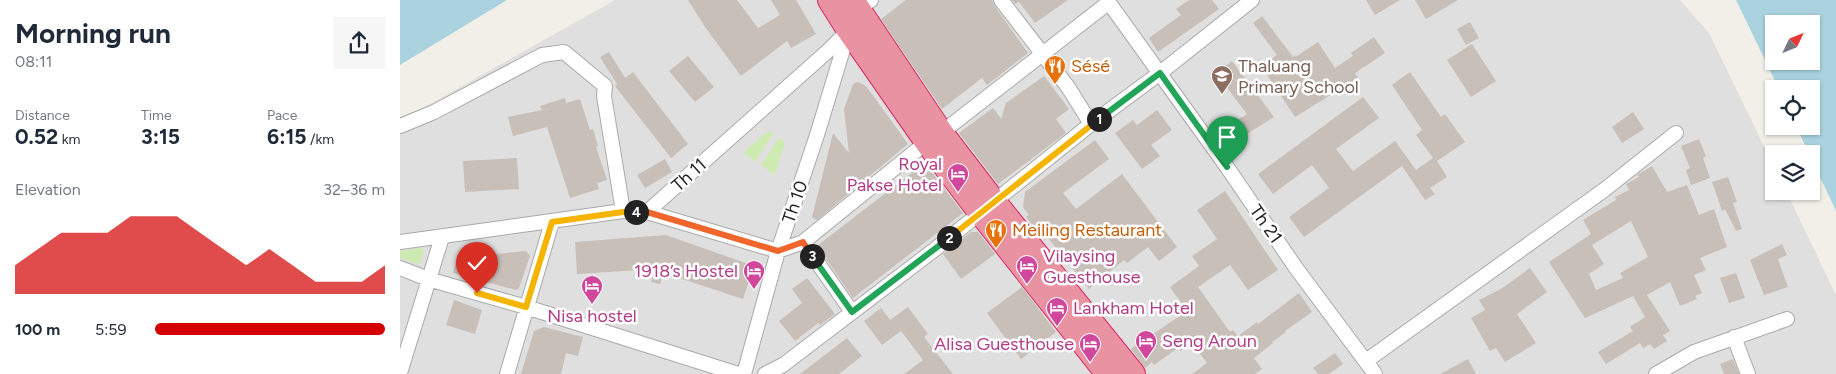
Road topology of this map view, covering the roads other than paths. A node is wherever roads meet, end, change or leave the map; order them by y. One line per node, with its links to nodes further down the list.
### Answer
1 (830, 0): 5 (highway)
2 (1001, 0): 6 (street)
3 (1252, 0): 7 (street)
4 (1108, 1): 6 (street); 7 (street, Th 21)
5 (857, 10): 11 (highway); 14 (street, Th 11); 19 (street, Th 10)
6 (1042, 53): 8 (street); 11 (street)
7 (1160, 73): 8 (street); 26 (street, Th 21)
8 (1091, 124): 12 (street)
9 (400, 126): 13 (street)
10 (1676, 133): 26 (street)
11 (934, 138): 12 (highway); 18 (street)
12 (987, 207): 23 (street); 32 (highway); 33 (highway)
13 (623, 212): 14 (street); 15 (street)
14 (647, 212): 19 (street)
15 (552, 222): 16 (street); 22 (street)
16 (442, 237): 17 (street); 21 (street)
17 (400, 242)
18 (803, 242): 19 (street); 23 (street)
19 (778, 251): 30 (street, Th 10)
20 (400, 268): 21 (street)
21 (428, 279): 22 (street); 27 (street)
22 (526, 307): 28 (street); 29 (street)
23 (852, 312): 31 (street)
24 (1787, 318): 25 (street)
25 (1734, 337): 35 (street); 36 (street)
26 (1366, 361): 34 (street, Th 21)
27 (400, 373)
28 (507, 374)
29 (738, 374)
30 (744, 374)
31 (765, 374)
32 (1108, 374)
33 (1133, 374)
34 (1375, 374)
35 (1656, 374)
36 (1748, 374)

